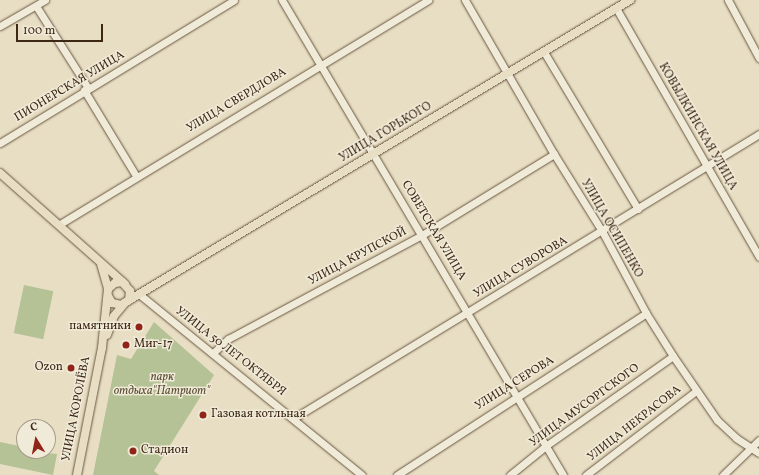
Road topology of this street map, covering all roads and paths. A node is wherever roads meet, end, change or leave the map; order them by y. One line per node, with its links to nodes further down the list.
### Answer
1 (234, 0): 14 (street, ПИОНЕРСКАЯ УЛИЦА)
2 (282, 0): 12 (street, СОВЕТСКАЯ УЛИЦА)
3 (428, 0): 12 (street, УЛИЦА СВЕРДЛОВА)
4 (465, 0): 13 (street, УЛИЦА ОСИПЕНКО)
5 (630, 0): 8 (main road, УЛИЦА ГОРЬКОГО)
6 (728, 0): 11 (street)
7 (40, 2): 9 (street); 14 (street)
8 (616, 8): 10 (main road, УЛИЦА ГОРЬКОГО); 19 (street, КОВЫЛКИНСКАЯ УЛИЦА)
9 (0, 26)
10 (544, 52): 13 (main road, УЛИЦА ГОРЬКОГО); 22 (street)
11 (759, 58)
12 (320, 63): 17 (street, СОВЕТСКАЯ УЛИЦА); 21 (street, УЛИЦА СВЕРДЛОВА)
13 (508, 74): 17 (main road, УЛИЦА ГОРЬКОГО); 18 (street, УЛИЦА ОСИПЕНКО)
14 (86, 89): 16 (street, ПИОНЕРСКАЯ УЛИЦА); 21 (street)
15 (759, 134): 19 (street, УЛИЦА СУВОРОВА)
16 (0, 143)
17 (374, 154): 25 (street, СОВЕТСКАЯ УЛИЦА); 29 (main road, УЛИЦА ГОРЬКОГО)
18 (554, 154): 24 (street, УЛИЦА ОСИПЕНКО); 25 (street, УЛИЦА КРУПСКОЙ)
19 (707, 167): 22 (street, УЛИЦА СУВОРОВА); 26 (street, КОВЫЛКИНСКАЯ УЛИЦА)
20 (0, 173): 23 (main road)
21 (136, 176): 23 (street, УЛИЦА СВЕРДЛОВА)
22 (638, 210): 24 (street, УЛИЦА СУВОРОВА)
23 (60, 224): 27 (main road)
24 (602, 231): 33 (street, УЛИЦА СУВОРОВА); 34 (street, УЛИЦА ОСИПЕНКО)
25 (422, 235): 33 (street, СОВЕТСКАЯ УЛИЦА); 36 (street, УЛИЦА КРУПСКОЙ)
26 (759, 257)
27 (99, 259): 28 (main road); 30 (main road)
28 (126, 284): 29 (main road, УЛИЦА ГОРЬКОГО); 30 (main road); 32 (main road)
29 (152, 285): 31 (main road, УЛИЦА ГОРЬКОГО)
30 (108, 292): 32 (main road); 35 (main road, УЛИЦА КОРОЛЁВА)
31 (139, 294): 32 (main road, УЛИЦА ГОРЬКОГО); 36 (street, УЛИЦА 50 ЛЕТ ОКТЯБРЯ)
32 (125, 303): 35 (main road, УЛИЦА КОРОЛЁВА)
33 (468, 313): 39 (street, СОВЕТСКАЯ УЛИЦА); 40 (street, УЛИЦА СУВОРОВА)
34 (646, 313): 37 (street, УЛИЦА ОСИПЕНКО); 39 (street, УЛИЦА СЕРОВА)
35 (102, 348): 45 (main road, УЛИЦА КОРОЛЁВА)
36 (213, 353): 40 (street, УЛИЦА 50 ЛЕТ ОКТЯБРЯ)
37 (673, 356): 38 (street, УЛИЦА ОСИПЕНКО); 42 (street, УЛИЦА МУСОРГСКОГО)
38 (696, 390): 43 (street, УЛИЦА ОСИПЕНКО); 50 (street, УЛИЦА НЕКРАСОВА)
39 (517, 394): 42 (street, СОВЕТСКАЯ УЛИЦА); 47 (street, УЛИЦА СЕРОВА)
40 (294, 418): 46 (street, УЛИЦА 50 ЛЕТ ОКТЯБРЯ)
41 (759, 440): 43 (street)
42 (547, 446): 48 (street, УЛИЦА МУСОРГСКОГО); 49 (street, СОВЕТСКАЯ УЛИЦА)
43 (750, 448): 44 (street, УЛИЦА ОСИПЕНКО); 51 (street)
44 (759, 453)
45 (77, 475)
46 (362, 475)
47 (397, 475)
48 (510, 475)
49 (563, 475)
50 (586, 475)
51 (723, 475)

